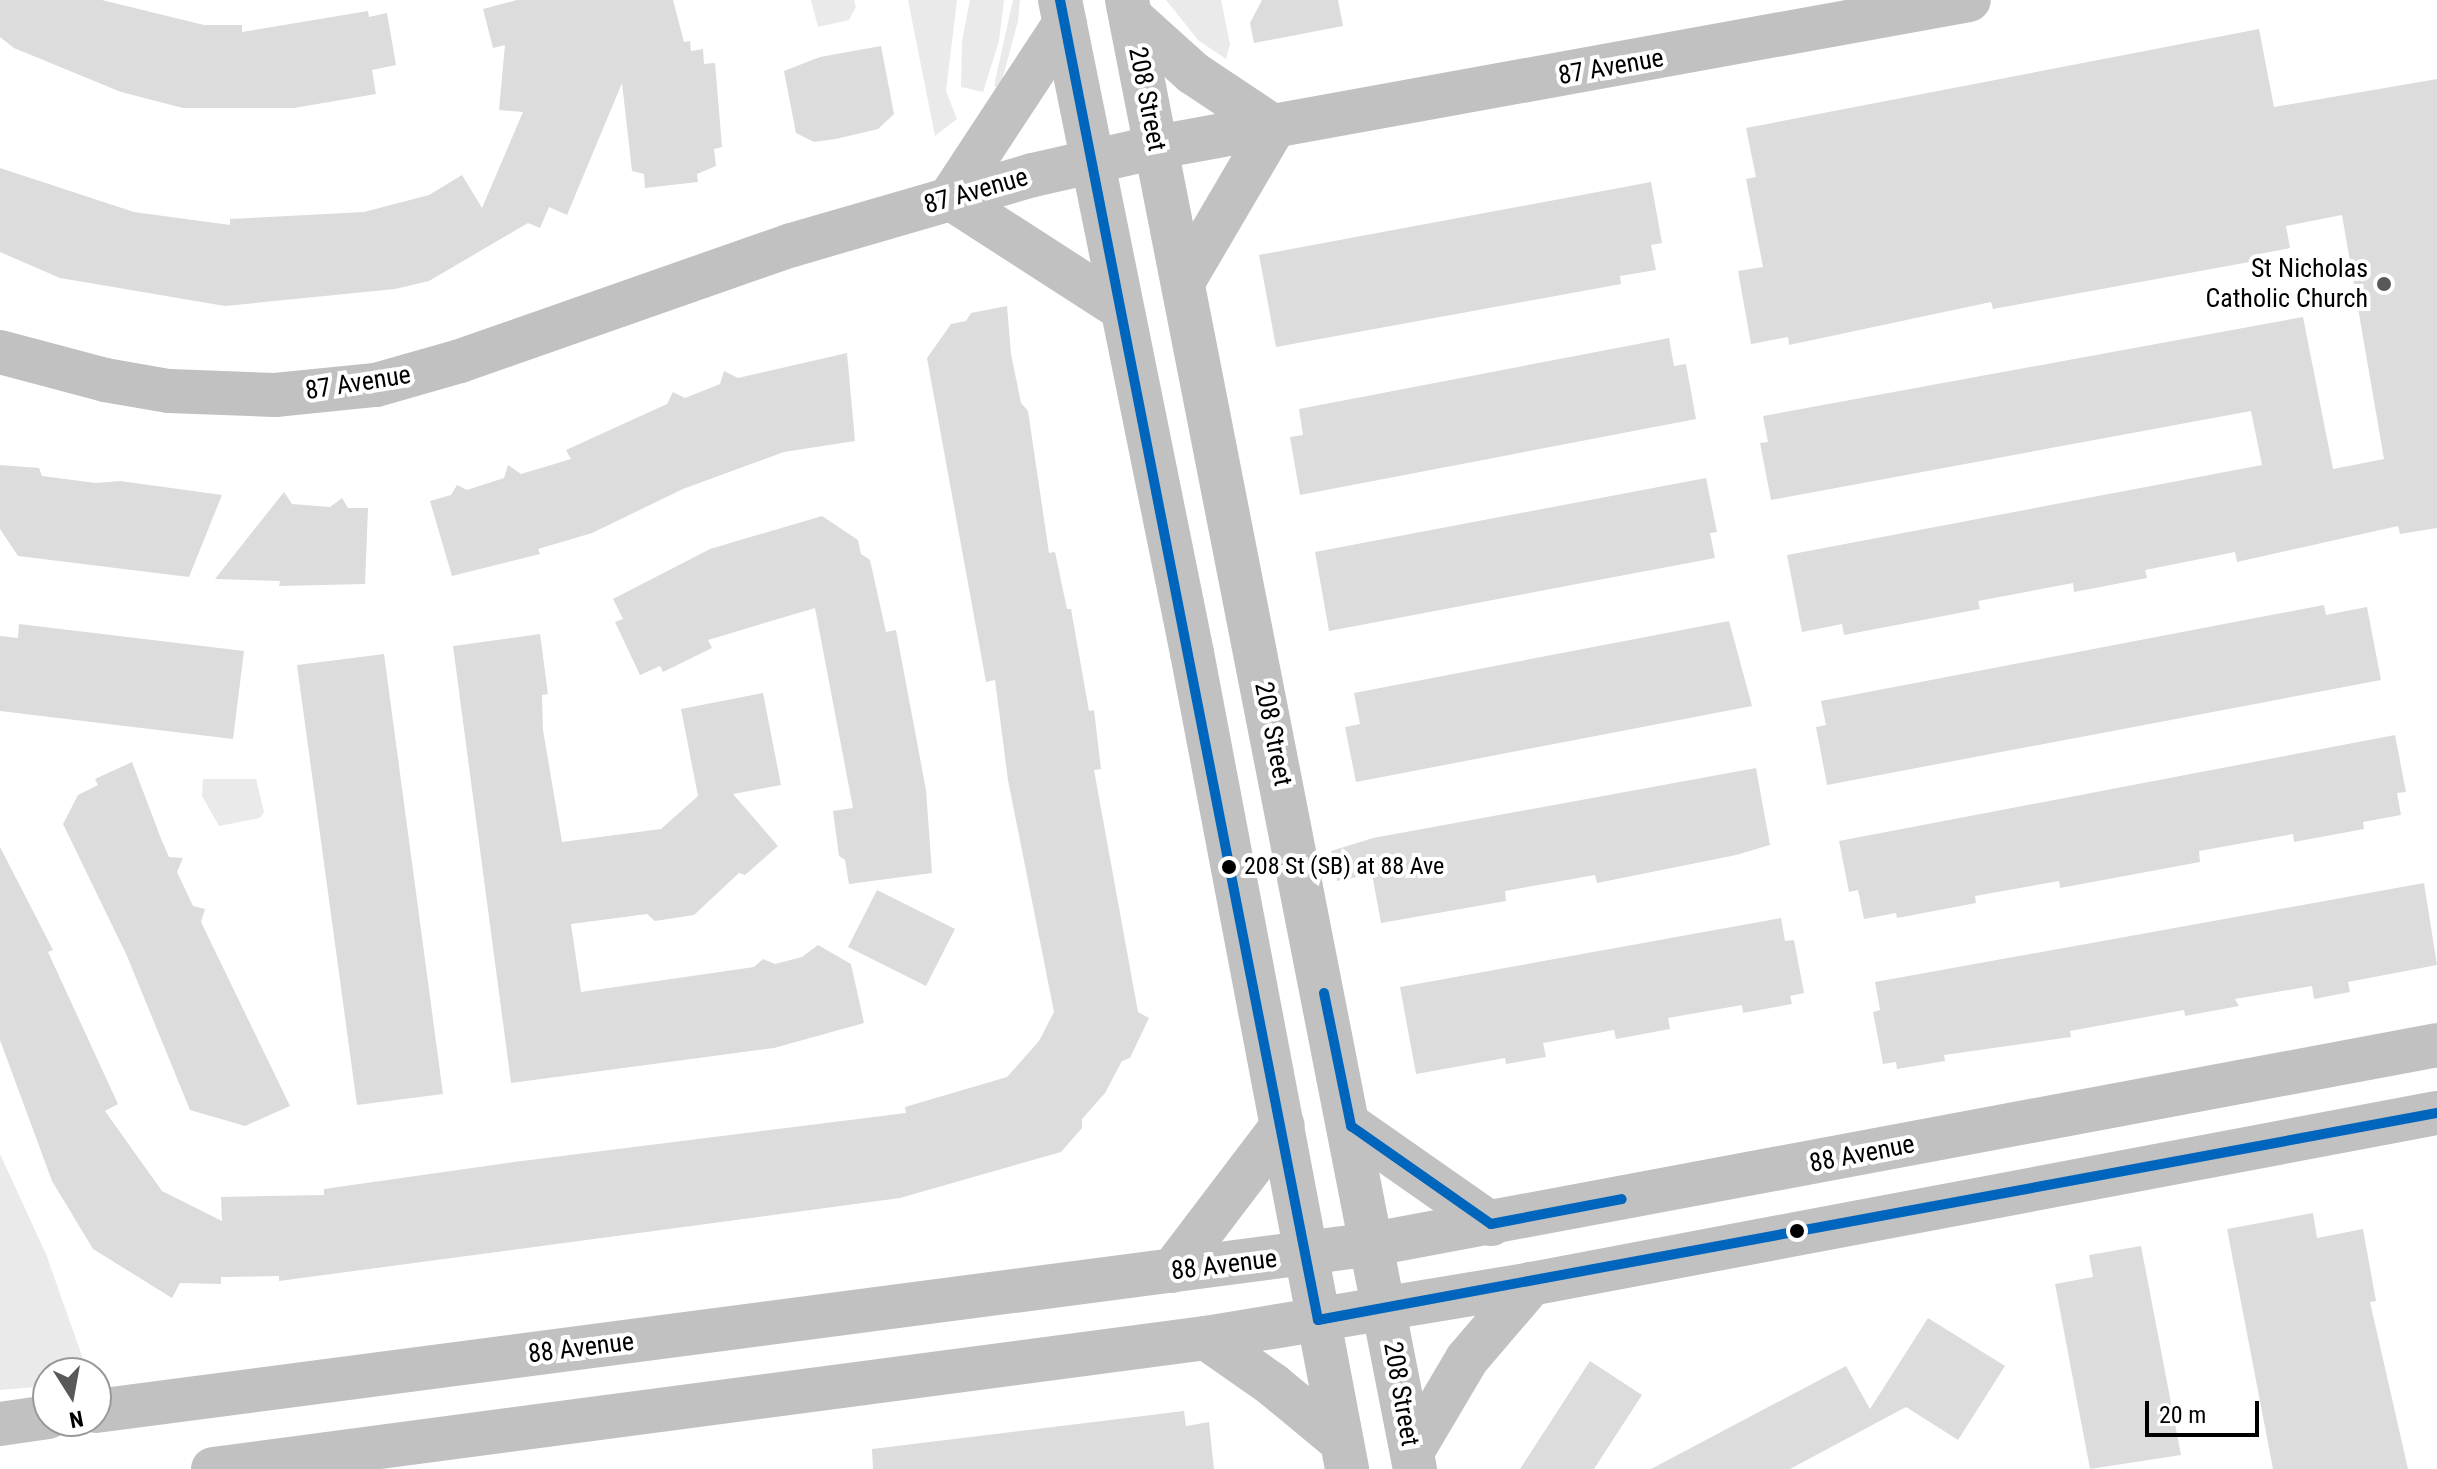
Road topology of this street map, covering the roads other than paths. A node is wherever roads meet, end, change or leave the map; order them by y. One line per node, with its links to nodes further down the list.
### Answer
1 (1969, 0): 4 (main road, 87 Avenue)
2 (1129, 8): 4 (main road); 5 (main road, 208 Street)
3 (1062, 12): 6 (main road); 7 (main road)
4 (1274, 127): 5 (main road, 87 Avenue); 8 (main road)
5 (1157, 147): 6 (main road, 87 Avenue); 8 (main road, 208 Street)
6 (1093, 161): 7 (main road, 87 Avenue); 9 (main road)
7 (950, 198): 9 (main road); 10 (main road, 87 Avenue)
8 (1183, 282): 14 (main road, 208 Street)
9 (1121, 308): 13 (main road)
10 (0, 352)
11 (2437, 1045): 15 (main road, 88 Avenue)
12 (2437, 1113): 19 (main road)
13 (1283, 1125): 17 (main road); 18 (main road)
14 (1351, 1126): 15 (main road); 16 (main road, 208 Street)
15 (1491, 1224): 16 (main road, 88 Avenue)
16 (1373, 1244): 17 (main road, 88 Avenue); 20 (main road, 208 Street)
17 (1306, 1254): 18 (main road, 88 Avenue); 21 (main road)
18 (1172, 1271): 23 (main road, 88 Avenue)
19 (1531, 1284): 20 (main road); 27 (main road)
20 (1385, 1309): 21 (main road); 27 (main road, 208 Street)
21 (1318, 1320): 22 (main road); 26 (main road)
22 (1206, 1338): 26 (main road); 28 (main road)
23 (112, 1409)
24 (32, 1419): 25 (main road)
25 (0, 1424)
26 (1344, 1456)
27 (1413, 1461)
28 (213, 1469)

